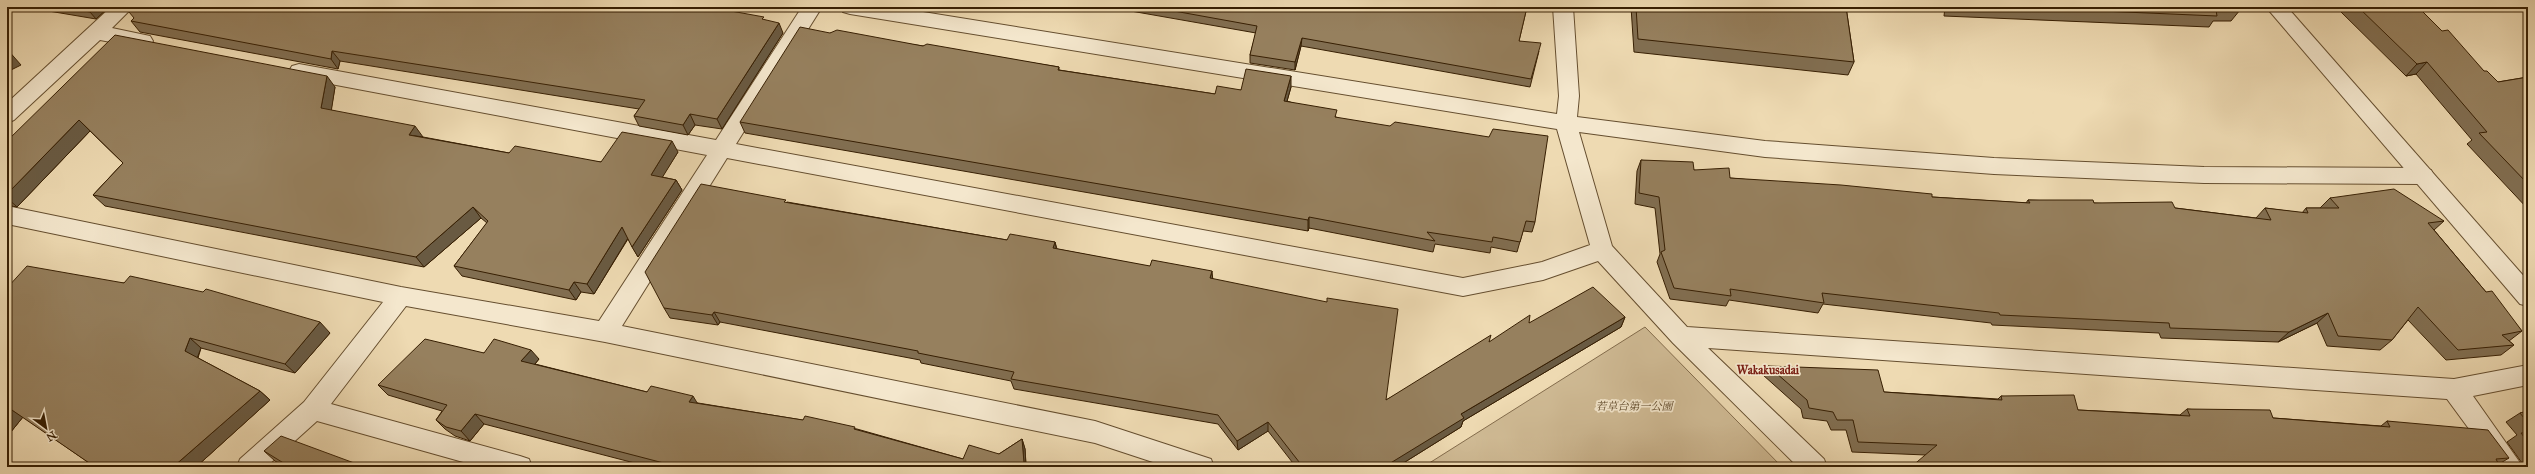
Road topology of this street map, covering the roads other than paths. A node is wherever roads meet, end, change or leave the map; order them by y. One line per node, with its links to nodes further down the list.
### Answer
1 (123, 7): 6 (street)
2 (812, 7): 11 (street)
3 (850, 7): 10 (street)
4 (1563, 7): 10 (street)
5 (2276, 7): 12 (street)
6 (96, 32): 7 (street); 9 (street)
7 (166, 46)
8 (283, 68): 11 (street)
9 (7, 115)
10 (1566, 123): 12 (street); 14 (street)
11 (720, 151): 14 (street); 17 (street)
12 (2423, 176): 16 (street)
13 (7, 215): 15 (street)
14 (1602, 250): 18 (street)
15 (401, 296): 17 (street); 21 (street)
16 (2528, 296)
17 (605, 332): 24 (street)
18 (1681, 336): 20 (street); 25 (street)
19 (2528, 375): 20 (street)
20 (2454, 389): 26 (street)
21 (313, 409): 22 (street); 23 (street)
22 (249, 467)
23 (520, 467)
24 (1202, 467)
25 (1815, 467)
26 (2511, 467)

